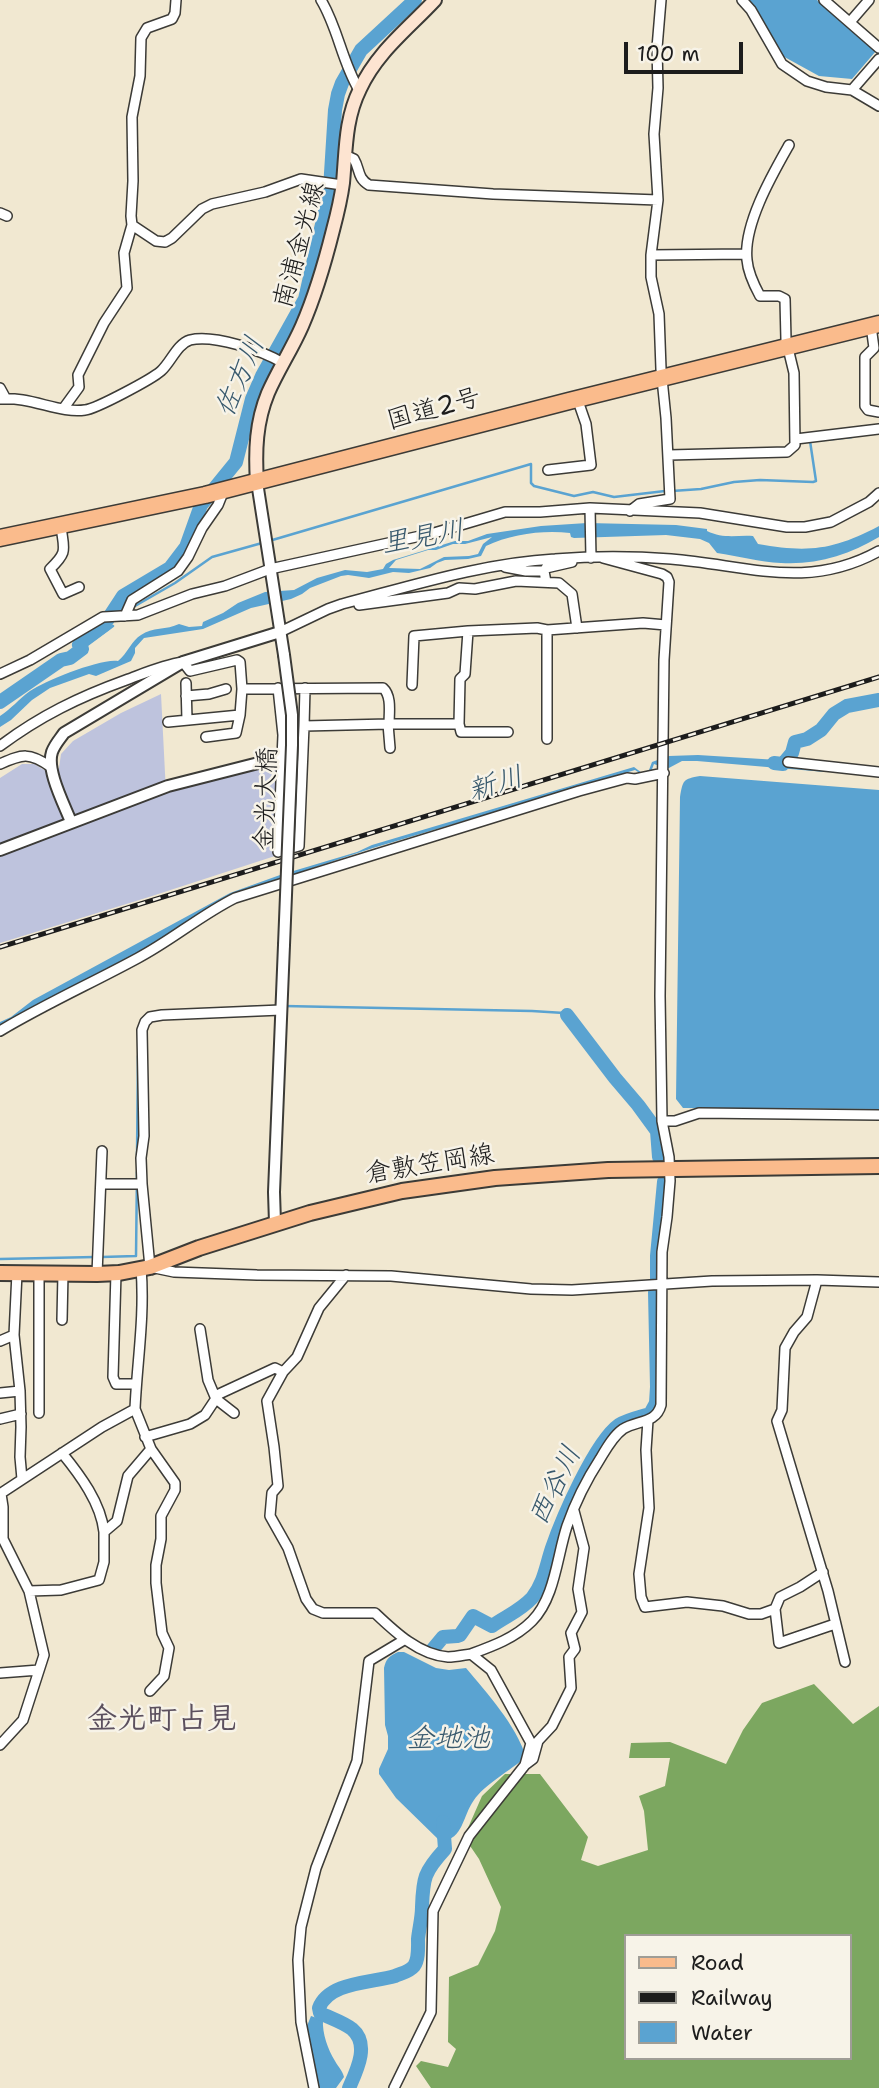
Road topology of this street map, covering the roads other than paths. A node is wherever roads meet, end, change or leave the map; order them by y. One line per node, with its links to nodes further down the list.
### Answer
1 (176, 0): 18 (street)
2 (321, 0): 11 (street)
3 (435, 0): 11 (main road, 南浦金光線)
4 (661, 0): 17 (street)
5 (742, 0): 12 (street)
6 (824, 0): 8 (street)
7 (869, 0): 8 (street)
8 (850, 22): 9 (street)
9 (879, 48)
10 (879, 59): 12 (street)
11 (359, 90): 15 (main road, 南浦金光線)
12 (852, 90): 13 (street)
13 (879, 106)
14 (789, 145): 19 (street)
15 (345, 156): 16 (main road, 南浦金光線); 17 (street)
16 (335, 183): 18 (street); 23 (main road, 南浦金光線)
17 (658, 200): 20 (street)
18 (132, 225): 28 (street)
19 (746, 254): 20 (street); 22 (street)
20 (651, 255): 24 (street)
21 (875, 325): 22 (highway, 国道2号); 29 (street)
22 (787, 347): 24 (highway, 国道2号); 31 (street)
23 (275, 359): 28 (street); 34 (main road, 南浦金光線)
24 (663, 378): 26 (highway, 国道2号); 32 (street)
25 (0, 388): 27 (street)
26 (578, 398): 33 (street); 34 (highway, 国道2号)
27 (3, 399): 28 (street)
28 (63, 409)
29 (879, 412)
30 (879, 429): 31 (street)
31 (796, 439): 32 (street)
32 (668, 455): 37 (street)
33 (548, 470)
34 (257, 482): 35 (highway, 国道2号); 46 (street, 金光大橋)
35 (216, 492): 39 (highway, 国道2号); 50 (street)
36 (879, 493): 37 (street)
37 (630, 510): 38 (street)
38 (590, 511): 42 (street); 46 (street)
39 (61, 527): 40 (highway, 国道2号); 48 (street)
40 (0, 538)
41 (879, 551): 43 (street)
42 (588, 557): 43 (street); 44 (street); 45 (street)
43 (603, 558): 51 (street)
44 (502, 566): 45 (street); 49 (street)
45 (544, 571): 47 (street)
46 (271, 574): 50 (street); 52 (street, 金光大橋)
47 (545, 582): 49 (street); 53 (street)
48 (79, 587)
49 (342, 604): 52 (street)
50 (121, 616): 57 (street)
51 (666, 625): 53 (street); 82 (street)
52 (280, 628): 56 (street); 85 (street, 金光大橋, bridge)
53 (577, 628): 54 (street)
54 (547, 630): 55 (street); 73 (street)
55 (468, 631): 59 (street); 69 (street)
56 (183, 662): 63 (street); 74 (street); 80 (street)
57 (0, 674)
58 (186, 682): 64 (street)
59 (412, 685)
60 (278, 688): 61 (street); 63 (street); 77 (street)
61 (305, 688): 68 (street); 70 (street)
62 (226, 689): 64 (street)
63 (242, 689): 65 (street)
64 (186, 696): 66 (street)
65 (240, 715): 66 (street); 72 (street)
66 (187, 720): 67 (street)
67 (168, 722)
68 (389, 724): 69 (street); 70 (street); 75 (street)
69 (459, 724): 71 (street)
70 (304, 726): 76 (street)
71 (508, 732)
72 (206, 737)
73 (547, 739)
74 (0, 746)
75 (390, 748)
76 (304, 751): 77 (street); 77 (street)
77 (282, 757): 83 (street)
78 (788, 762): 81 (street)
79 (0, 764): 80 (street)
80 (51, 766): 83 (street)
81 (879, 772)
82 (664, 773): 86 (street); 88 (street)
83 (71, 822): 84 (street)
84 (0, 850)
85 (281, 1007): 93 (street); 94 (street, 金光大橋)
86 (0, 1031)
87 (879, 1115): 88 (street)
88 (662, 1121): 91 (street)
89 (102, 1151): 92 (street)
90 (879, 1166): 91 (main road, 倉敷笠岡線)
91 (670, 1169): 94 (main road, 倉敷笠岡線); 105 (street)
92 (102, 1184): 93 (street); 95 (street)
93 (138, 1184): 96 (street)
94 (275, 1223): 96 (main road, 倉敷笠岡線)
95 (98, 1262): 100 (main road, 倉敷笠岡線); 101 (main road, 倉敷笠岡線)
96 (146, 1268): 101 (main road, 倉敷笠岡線); 102 (street); 111 (street)
97 (0, 1273): 98 (main road, 倉敷笠岡線)
98 (17, 1273): 99 (main road, 倉敷笠岡線); 108 (street)
99 (39, 1273): 100 (main road, 倉敷笠岡線); 116 (street)
100 (63, 1273): 106 (street)
101 (116, 1273): 111 (street)
102 (346, 1275): 105 (street); 110 (street)
103 (817, 1280): 104 (street); 105 (street); 128 (street)
104 (879, 1282)
105 (662, 1284): 120 (street)
106 (62, 1320)
107 (200, 1329): 114 (street)
108 (14, 1335): 109 (street); 112 (street)
109 (0, 1341)
110 (283, 1372): 114 (street); 132 (street)
111 (135, 1384): 115 (street)
112 (20, 1391): 113 (street); 118 (street)
113 (0, 1393)
114 (216, 1399): 117 (street); 121 (street)
115 (135, 1409): 121 (street); 123 (street)
116 (39, 1413)
117 (234, 1413)
118 (21, 1414): 119 (street); 124 (street)
119 (0, 1419)
120 (648, 1420): 126 (street); 130 (street)
121 (145, 1437): 122 (street)
122 (151, 1449): 127 (street); 137 (street)
123 (62, 1453): 124 (street); 127 (street)
124 (22, 1479): 125 (street)
125 (0, 1494): 129 (street)
126 (574, 1511): 133 (street); 139 (street)
127 (104, 1532): 129 (street)
128 (822, 1572): 130 (street); 131 (street)
129 (29, 1591): 135 (street)
130 (775, 1609): 131 (street)
131 (835, 1624): 134 (street)
132 (404, 1640): 133 (street); 140 (street)
133 (471, 1654): 139 (street)
134 (845, 1662)
135 (38, 1670): 136 (street); 138 (street)
136 (0, 1673)
137 (150, 1691)
138 (0, 1745)
139 (525, 1765): 141 (street)
140 (314, 2088)
141 (394, 2088)

